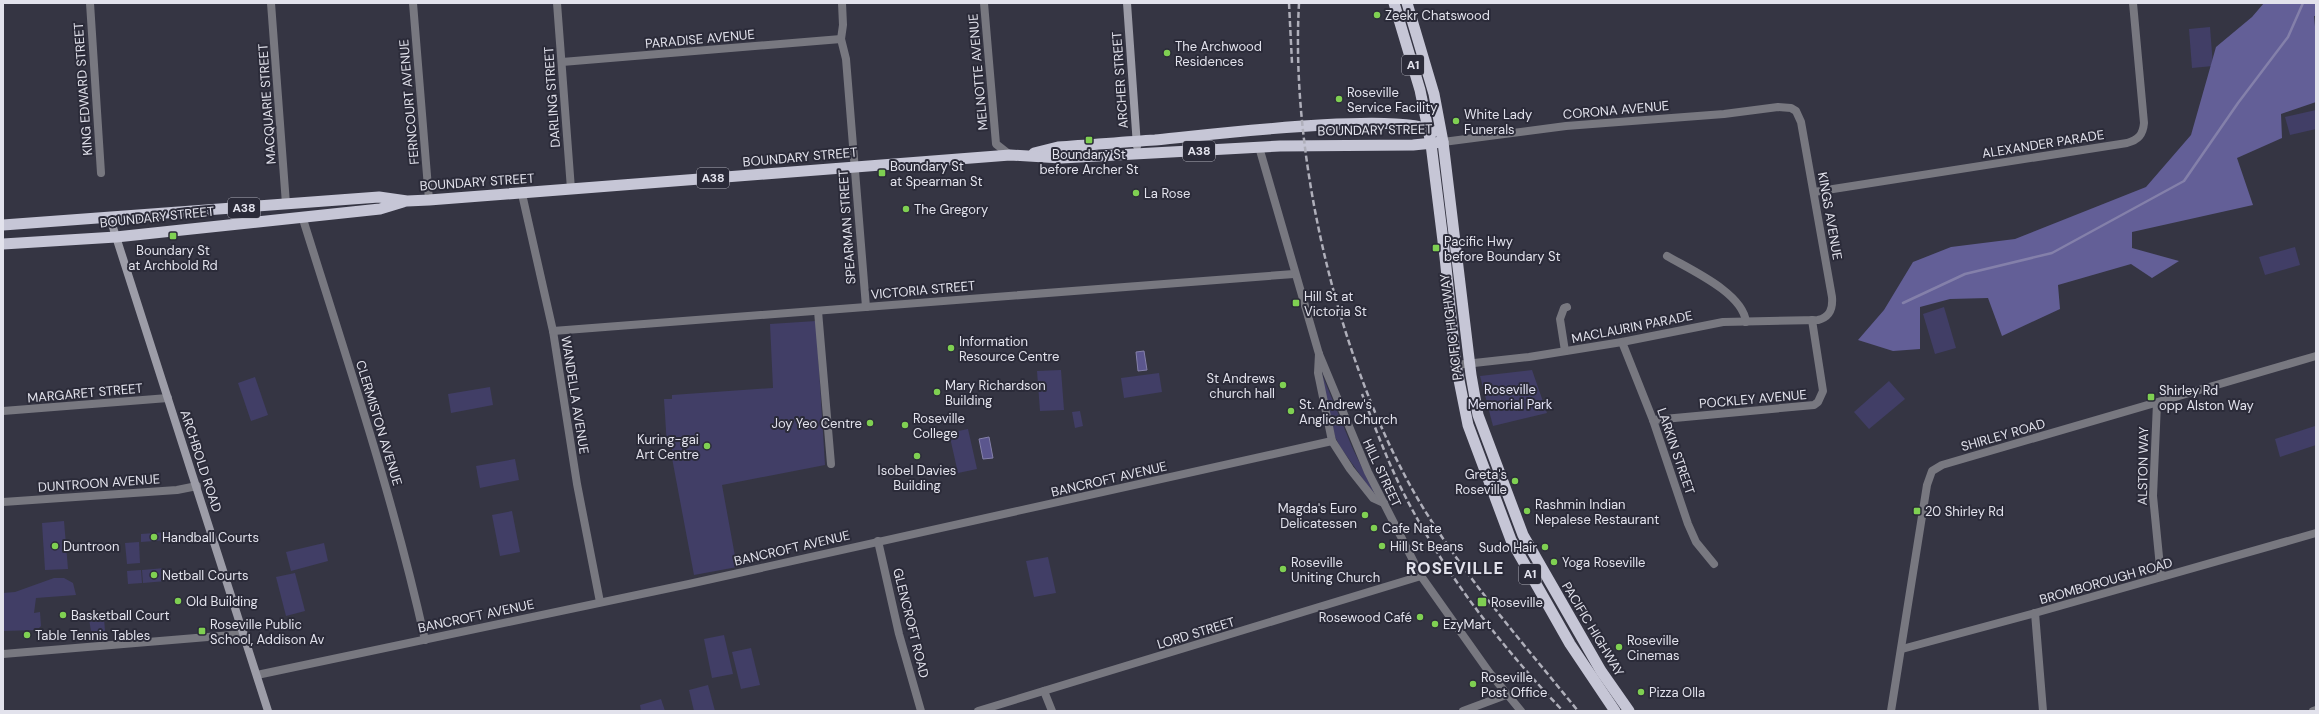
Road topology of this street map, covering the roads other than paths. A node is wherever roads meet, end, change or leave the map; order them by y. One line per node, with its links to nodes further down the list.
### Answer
1 (90, 3): 23 (street, KING EDWARD STREET)
2 (271, 3): 29 (street, MACQUARIE STREET)
3 (414, 3): 27 (street, FERNCOURT AVENUE)
4 (557, 3): 12 (street, DARLING STREET)
5 (842, 3): 11 (street, SPEARMAN STREET)
6 (984, 3): 20 (street, MELNOTTE AVENUE)
7 (1126, 3): 15 (main road, ARCHER STREET)
8 (1394, 3): 14 (highway, PACIFIC HIGHWAY / A1)
9 (1407, 3): 16 (highway, PACIFIC HIGHWAY / A1)
10 (2133, 3): 25 (street, ALEXANDER PARADE)
11 (841, 39): 12 (street, PARADISE AVENUE); 22 (street, SPEARMAN STREET)
12 (562, 62): 24 (street, DARLING STREET)
13 (1791, 108): 16 (street, CORONA AVENUE); 25 (street, KINGS AVENUE)
14 (1428, 127): 15 (highway, BOUNDARY STREET / A38); 16 (highway, BOUNDARY STREET); 17 (highway, PACIFIC HIGHWAY / A1)
15 (1137, 141): 19 (main road, ARCHER STREET); 21 (highway, BOUNDARY STREET / A38)
16 (1443, 142): 17 (highway, BOUNDARY STREET / A38); 47 (highway, PACIFIC HIGHWAY / A1)
17 (1431, 144): 18 (highway, BOUNDARY STREET / A38); 48 (highway, PACIFIC HIGHWAY / A1)
18 (1259, 147): 19 (highway, BOUNDARY STREET / A38); 36 (street, HILL STREET)
19 (1138, 154): 21 (highway, BOUNDARY STREET / A38)
20 (1010, 155): 21 (highway, BOUNDARY STREET / A38); 22 (highway, BOUNDARY STREET / A38)
21 (1027, 155)
22 (854, 167): 24 (highway, BOUNDARY STREET / A38); 37 (street, SPEARMAN STREET)
23 (101, 173)
24 (571, 189): 26 (highway, BOUNDARY STREET / A38)
25 (1814, 192): 40 (street, KINGS AVENUE)
26 (522, 194): 27 (highway, BOUNDARY STREET / A38); 42 (street, WANDELLA AVENUE)
27 (429, 200): 28 (highway, BOUNDARY STREET / A38)
28 (408, 201): 29 (highway, BOUNDARY STREET / A38); 30 (highway, BOUNDARY STREET / A38)
29 (286, 204): 31 (highway, BOUNDARY STREET / A38)
30 (302, 216): 33 (highway, BOUNDARY STREET / A38); 66 (street, CLERMISTON AVENUE)
31 (110, 218): 32 (highway, BOUNDARY STREET / A38); 33 (main road, ARCHBOLD ROAD)
32 (3, 225)
33 (116, 237): 34 (highway, BOUNDARY STREET / A38); 49 (main road, ARCHBOLD ROAD)
34 (3, 244)
35 (1667, 256): 41 (street)
36 (1294, 274): 37 (street, VICTORIA STREET); 45 (street, HILL STREET)
37 (866, 307): 39 (street, VICTORIA STREET)
38 (1567, 307): 44 (street)
39 (818, 311): 42 (street, VICTORIA STREET); 54 (street)
40 (1812, 320): 41 (street, MACLAURIN PARADE); 52 (street, POCKLEY AVENUE)
41 (1746, 322): 43 (street, MACLAURIN PARADE)
42 (553, 331): 63 (street, WANDELLA AVENUE)
43 (1622, 342): 44 (street, MACLAURIN PARADE); 52 (street, LARKIN STREET)
44 (1565, 351): 47 (street, MACLAURIN PARADE)
45 (1319, 354): 53 (street); 57 (street, HILL STREET)
46 (2316, 356): 50 (street, SHIRLEY ROAD)
47 (1469, 363): 48 (street, MACLAURIN PARADE); 79 (highway, PACIFIC HIGHWAY / A1)
48 (1456, 365): 78 (highway, PACIFIC HIGHWAY / A1)
49 (168, 398): 51 (street, MARGARET STREET); 55 (main road, ARCHBOLD ROAD)
50 (2157, 403): 62 (street, ALSTON WAY); 67 (street, SHIRLEY ROAD)
51 (3, 411)
52 (1653, 420): 60 (street, LARKIN STREET)
53 (1332, 441): 57 (street); 59 (street, BANCROFT AVENUE)
54 (831, 464)
55 (197, 486): 56 (street, DUNTROON AVENUE); 65 (main road, ARCHBOLD ROAD)
56 (3, 502)
57 (1384, 503): 61 (street, HILL STREET)
58 (2316, 533): 62 (street, BROMBOROUGH ROAD)
59 (878, 541): 63 (street, BANCROFT AVENUE); 73 (street, GLENCROFT ROAD)
60 (1714, 564)
61 (1421, 576): 70 (street, LORD STREET); 71 (street, HILL STREET)
62 (2161, 577): 64 (street, BROMBOROUGH ROAD)
63 (600, 602): 66 (street, BANCROFT AVENUE)
64 (2035, 613): 67 (street, BROMBOROUGH ROAD); 81 (street)
65 (244, 634): 68 (street); 69 (main road, ARCHBOLD ROAD)
66 (425, 640): 69 (street, BANCROFT AVENUE)
67 (1902, 649): 80 (street, SHIRLEY ROAD)
68 (3, 654)
69 (257, 675): 72 (main road, ARCHBOLD ROAD)
70 (1044, 691): 74 (street, LORD STREET); 75 (street)
71 (1506, 695): 76 (street); 77 (street, HILL STREET)
72 (268, 711)
73 (921, 711)
74 (978, 711)
75 (1052, 711)
76 (1463, 711)
77 (1520, 711)
78 (1614, 711)
79 (1629, 711)
80 (1891, 711)
81 (2044, 711)

